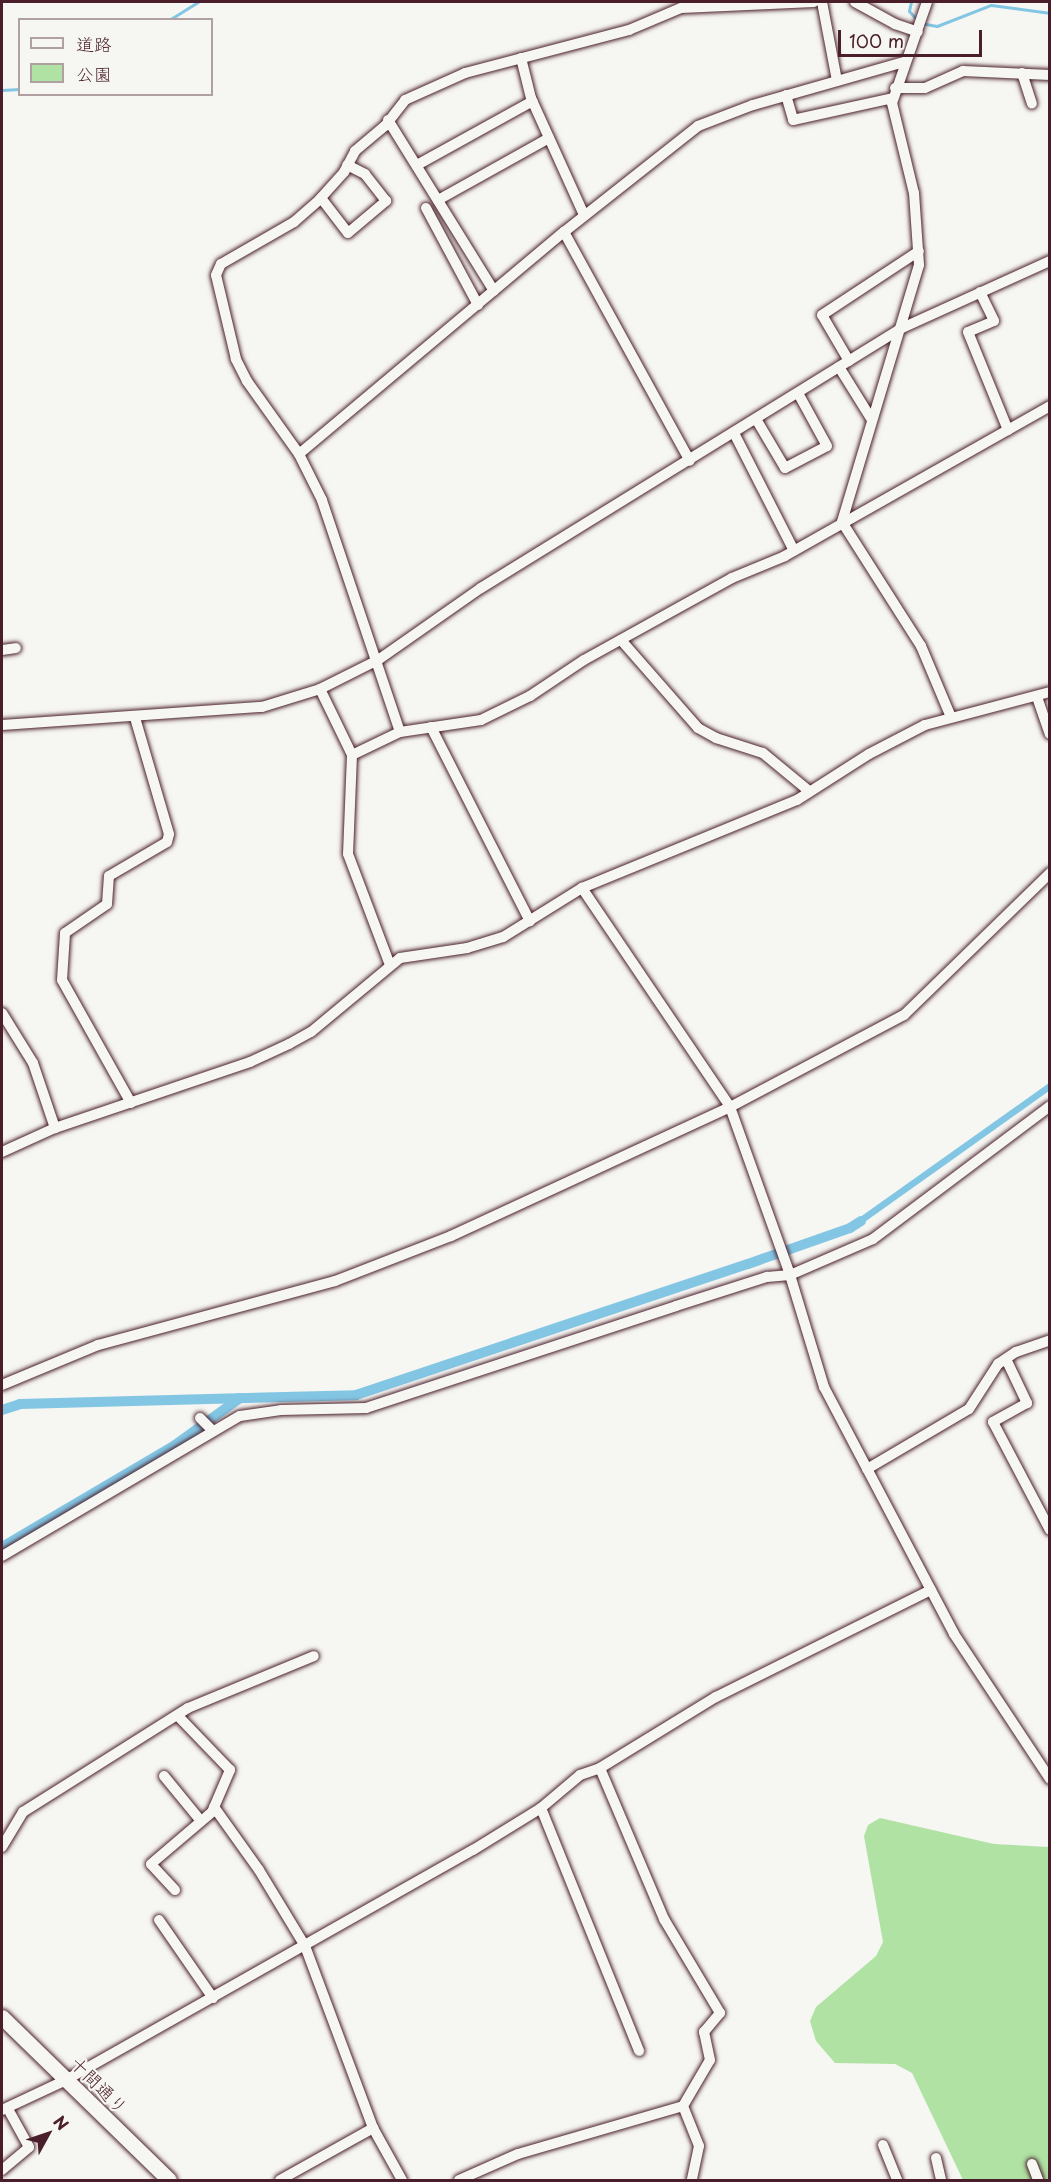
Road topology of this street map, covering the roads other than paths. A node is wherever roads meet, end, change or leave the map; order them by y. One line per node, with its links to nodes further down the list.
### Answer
1 (814, 2): 6 (street)
2 (822, 2): 10 (street)
3 (855, 2): 5 (street)
4 (927, 2): 5 (street)
5 (918, 32): 7 (street)
6 (521, 58): 13 (street); 15 (street)
7 (904, 62): 10 (street); 11 (street)
8 (1022, 73): 9 (street); 11 (street); 14 (street)
9 (1050, 75)
10 (837, 81): 12 (street)
11 (894, 93): 12 (street); 24 (street)
12 (786, 95): 22 (street)
13 (533, 101): 16 (street); 18 (street)
14 (1032, 103)
15 (388, 120): 17 (street); 18 (street)
16 (549, 138): 20 (street); 22 (street)
17 (346, 165): 19 (street); 19 (street)
18 (417, 165): 20 (street)
19 (321, 198): 37 (street)
20 (438, 200): 26 (street)
21 (426, 208): 28 (street)
22 (584, 215): 23 (street)
23 (564, 232): 26 (street); 38 (street)
24 (919, 251): 29 (street); 30 (street)
25 (1050, 261): 27 (street)
26 (494, 291): 28 (street)
27 (980, 292): 29 (street); 35 (street)
28 (478, 305): 37 (street)
29 (900, 329): 30 (street); 34 (street)
30 (844, 364): 31 (street); 34 (street)
31 (798, 393): 33 (street); 33 (street)
32 (1050, 406): 35 (street)
33 (756, 419): 36 (street)
34 (872, 420): 39 (street)
35 (1008, 430): 39 (street)
36 (734, 433): 38 (street); 40 (street)
37 (299, 454): 44 (street)
38 (690, 461): 44 (street)
39 (842, 522): 40 (street); 48 (street)
40 (794, 551): 41 (street)
41 (621, 640): 51 (street); 55 (street)
42 (16, 648): 43 (street)
43 (2, 650)
44 (378, 660): 45 (street); 52 (street)
45 (320, 689): 49 (street); 54 (street)
46 (1050, 692): 47 (street)
47 (1037, 697): 48 (street); 53 (street)
48 (951, 717): 55 (street)
49 (135, 718): 50 (street); 61 (street)
50 (2, 724)
51 (431, 728): 52 (street); 58 (street)
52 (400, 732): 54 (street)
53 (1050, 734)
54 (352, 755): 59 (street)
55 (809, 791): 57 (street)
56 (1050, 873): 63 (street)
57 (582, 888): 58 (street); 63 (street)
58 (530, 921): 59 (street)
59 (390, 965): 61 (street)
60 (2, 1013): 64 (street)
61 (131, 1103): 64 (street)
62 (1050, 1106): 66 (street)
63 (730, 1107): 66 (street); 69 (street)
64 (56, 1128): 65 (street)
65 (2, 1152)
66 (790, 1275): 71 (street); 72 (street)
67 (1050, 1340): 68 (street)
68 (1006, 1359): 72 (street); 73 (street)
69 (2, 1385)
70 (200, 1418): 71 (street)
71 (213, 1431): 74 (street)
72 (867, 1469): 75 (street)
73 (1049, 1528)
74 (2, 1556)
75 (931, 1590): 78 (street); 80 (street)
76 (314, 1656): 77 (street)
77 (177, 1714): 81 (street); 84 (street)
78 (600, 1768): 82 (street); 92 (street)
79 (164, 1776): 83 (street)
80 (1050, 1779)
81 (214, 1807): 83 (street); 87 (street)
82 (541, 1808): 87 (street); 90 (street)
83 (201, 1821): 85 (street)
84 (2, 1847)
85 (175, 1890)
86 (159, 1920): 88 (street)
87 (305, 1946): 88 (street); 94 (street)
88 (213, 1998): 91 (street)
89 (2, 2017): 91 (street, 十間通り)
90 (639, 2051)
91 (66, 2080): 93 (street); 99 (street, 十間通り)
92 (683, 2106): 102 (street); 103 (street)
93 (5, 2110): 98 (street)
94 (373, 2128): 100 (street); 101 (street)
95 (883, 2145): 104 (street)
96 (936, 2158): 105 (street)
97 (1032, 2164): 106 (street)
98 (2, 2170)
99 (169, 2181)
100 (280, 2181)
101 (402, 2181)
102 (459, 2181)
103 (692, 2181)
104 (897, 2181)
105 (942, 2181)
106 (1038, 2181)

